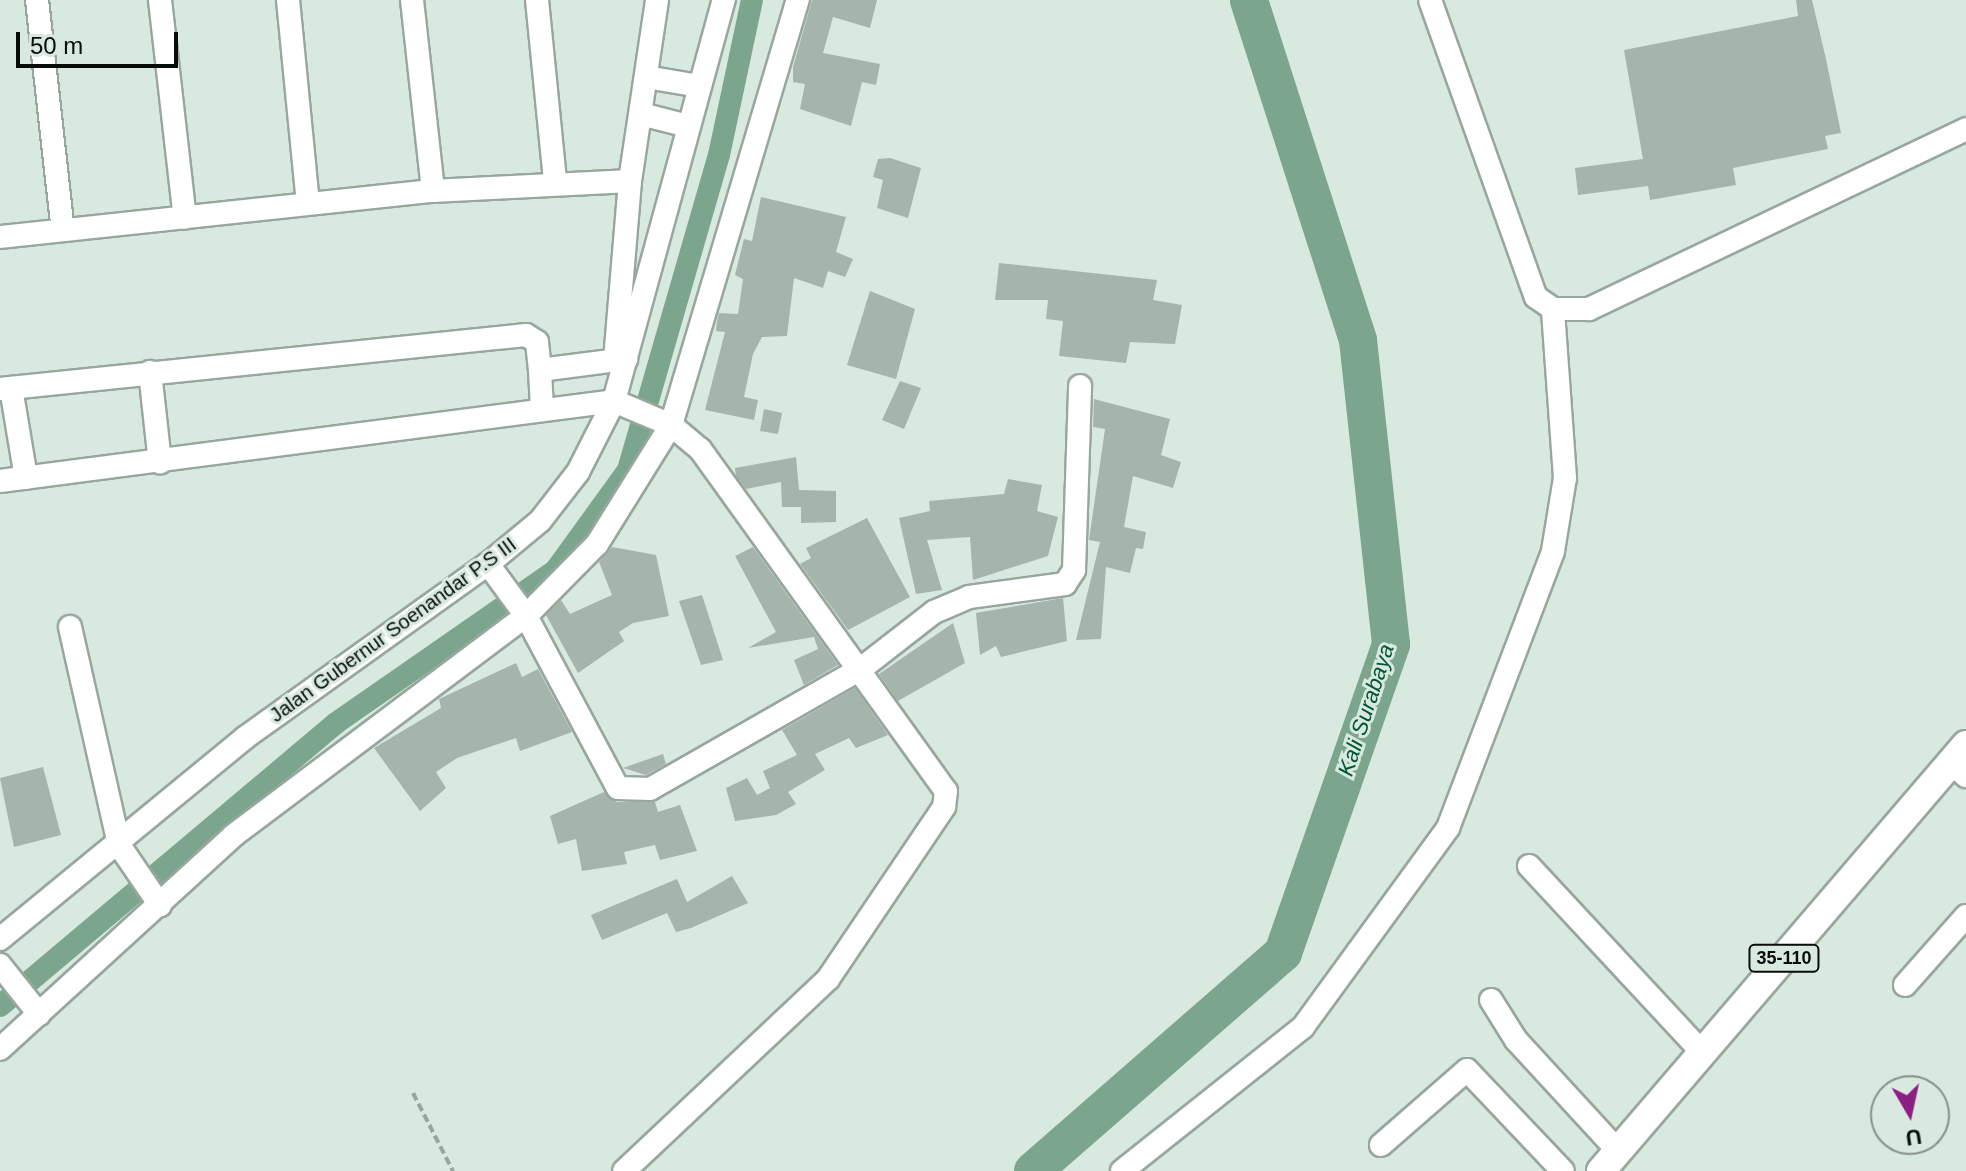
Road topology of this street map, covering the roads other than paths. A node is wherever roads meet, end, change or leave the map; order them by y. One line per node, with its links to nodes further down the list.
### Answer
1 (37, 0): 20 (street)
2 (160, 0): 19 (street)
3 (288, 0): 18 (street)
4 (412, 0): 17 (street)
5 (537, 0): 15 (street)
6 (657, 0): 10 (street)
7 (724, 0): 11 (street, Jalan Gubernur Soenandar P.S III)
8 (798, 0): 30 (street)
9 (1430, 0): 22 (street)
10 (646, 77): 11 (street); 12 (street)
11 (699, 86): 13 (street, Jalan Gubernur Soenandar P.S III)
12 (641, 114): 13 (street); 16 (street)
13 (688, 126): 23 (street, Jalan Gubernur Soenandar P.S III)
14 (1966, 129): 22 (street)
15 (555, 181): 16 (street); 17 (street)
16 (630, 181): 23 (street)
17 (433, 191): 18 (street)
18 (308, 203): 19 (street)
19 (185, 218): 20 (street)
20 (63, 230): 21 (street)
21 (0, 237)
22 (1553, 309): 53 (street)
23 (620, 360): 24 (street); 28 (street, Jalan Gubernur Soenandar P.S III)
24 (540, 370): 25 (street); 29 (street)
25 (150, 372): 27 (street); 31 (street)
26 (1080, 386): 37 (street)
27 (6, 389): 32 (street)
28 (620, 404): 29 (street); 30 (street); 34 (street, Jalan Gubernur Soenandar P.S III)
29 (542, 410): 31 (street)
30 (667, 423): 35 (street); 37 (street)
31 (160, 462): 32 (street)
32 (26, 478): 33 (street)
33 (0, 481)
34 (493, 570): 35 (street); 39 (street, Jalan Gubernur Soenandar P.S III)
35 (522, 610): 37 (street); 41 (street)
36 (70, 627): 39 (street)
37 (862, 668): 52 (street)
38 (1961, 761): 49 (main road, 35-110)
39 (123, 851): 41 (street); 43 (street, Jalan Gubernur Soenandar P.S III)
40 (1529, 866): 49 (street)
41 (156, 900): 47 (street)
42 (1966, 916): 45 (street)
43 (0, 939)
44 (0, 965): 47 (street)
45 (1905, 985)
46 (1491, 1000): 51 (street)
47 (33, 1007): 48 (street)
48 (0, 1049)
49 (1703, 1053): 51 (main road, 35-110)
50 (1381, 1145): 54 (street)
51 (1610, 1161)
52 (624, 1171)
53 (1122, 1171)
54 (1563, 1171)

